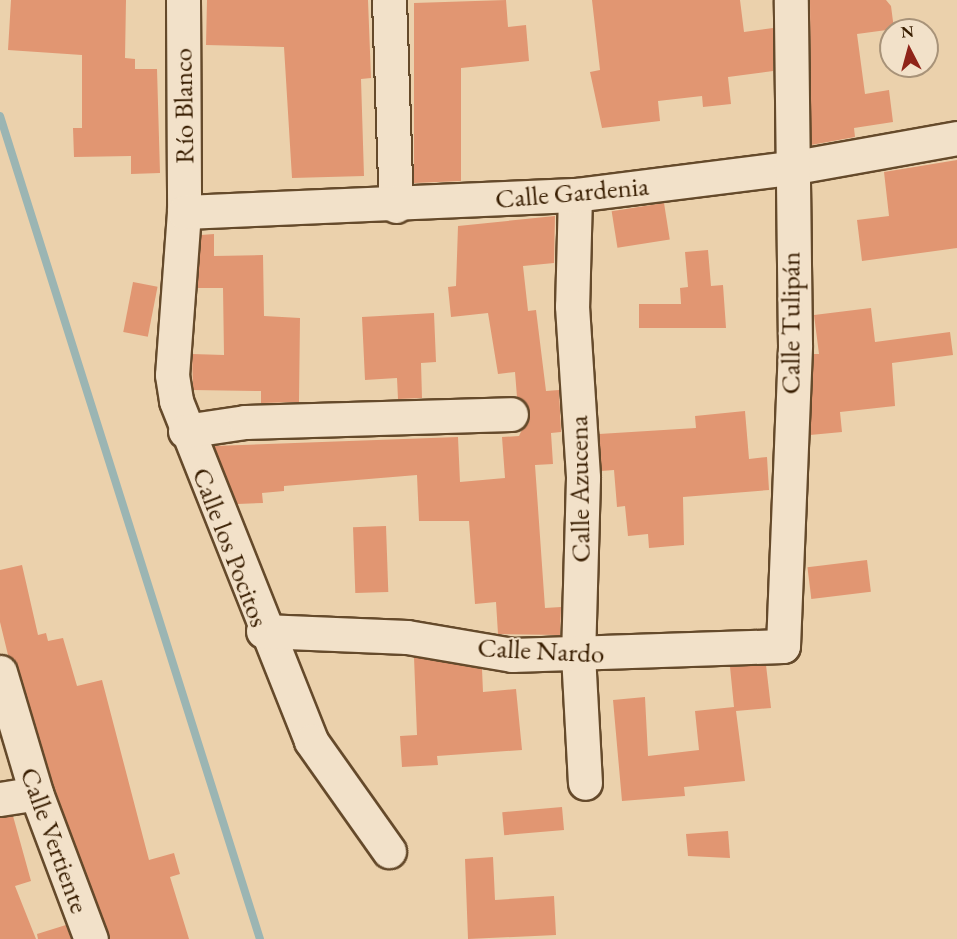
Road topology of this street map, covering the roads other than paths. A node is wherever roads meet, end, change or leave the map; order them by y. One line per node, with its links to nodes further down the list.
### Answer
1 (183, 0): 8 (street, Río Blanco)
2 (389, 0): 7 (street)
3 (790, 0): 5 (street, Calle Tulipán)
4 (957, 138): 5 (street, Calle Gardenia)
5 (790, 168): 6 (street, Calle Gardenia); 12 (street, Calle Tulipán)
6 (574, 195): 7 (street, Calle Gardenia); 13 (street, Calle Azucena)
7 (396, 206): 8 (street, Calle Gardenia)
8 (184, 212): 10 (street, Calle los Pocitos)
9 (511, 414): 10 (street)
10 (186, 431): 11 (street, Calle los Pocitos)
11 (263, 631): 13 (street, Calle Nardo); 18 (street, Calle los Pocitos)
12 (783, 645): 13 (street, Calle Nardo)
13 (578, 654): 15 (street, Calle Azucena)
14 (0, 672): 16 (street, Calle Vertiente)
15 (585, 783)
16 (36, 793): 17 (street); 19 (street, Calle Vertiente)
17 (0, 799)
18 (389, 851)
19 (92, 939)

